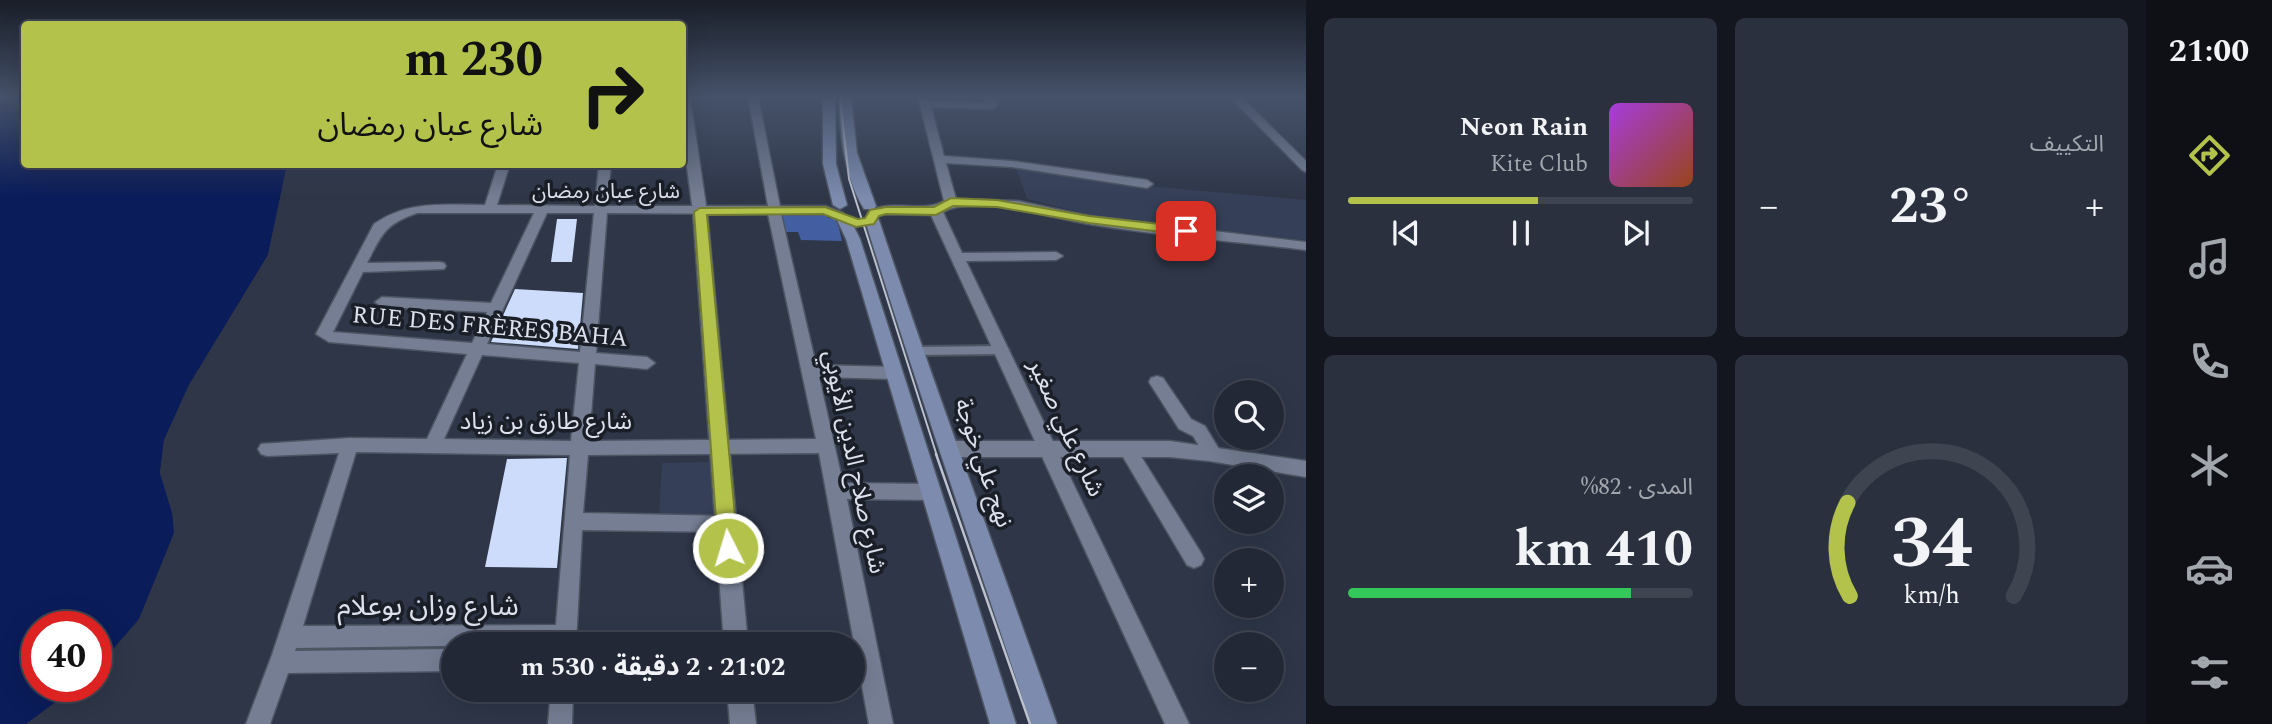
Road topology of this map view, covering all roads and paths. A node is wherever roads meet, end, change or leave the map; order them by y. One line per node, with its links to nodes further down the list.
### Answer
1 (759, 131): 16 (street, شارع صلاح الدين الأيوبي)
2 (828, 131): 18 (main road)
3 (846, 131): 19 (main road, نهج علي خوجة)
4 (933, 131): 7 (street, شارع علي صغير)
5 (1269, 131): 10 (street)
6 (686, 132): 17 (street)
7 (941, 159): 11 (street); 12 (street, شارع علي صغير)
8 (503, 168): 14 (street)
9 (605, 168): 15 (street)
10 (1306, 168)
11 (1147, 184)
12 (944, 206): 19 (street); 20 (street); 22 (street, شارع علي صغير)
13 (542, 210): 14 (street, شارع عبان رمضان); 15 (street, شارع عبان رمضان); 26 (street)
14 (489, 211): 24 (street, شارع عبان رمضان)
15 (601, 211): 17 (street, شارع عبان رمضان); 30 (street)
16 (774, 211): 17 (street, شارع عبان رمضان); 18 (street, شارع عبان رمضان); 32 (street, شارع صلاح الدين الأيوبي)
17 (700, 212): 38 (street)
18 (840, 212): 19 (main road); 19 (main road); 33 (main road)
19 (872, 213): 29 (main road, نهج علي خوجة)
20 (1306, 246)
21 (1056, 256): 22 (street)
22 (958, 257): 28 (street, شارع علي صغير)
23 (439, 266): 24 (street)
24 (360, 268): 27 (street, RUE DES FRÈRES BAHA)
25 (382, 302): 26 (street)
26 (497, 308): 27 (street)
27 (477, 350): 30 (street, RUE DES FRÈRES BAHA); 36 (street)
28 (1003, 350): 29 (street); 43 (street, شارع علي صغير)
29 (914, 351): 41 (main road, نهج علي خوجة)
30 (589, 359): 31 (street, RUE DES FRÈRES BAHA); 39 (street)
31 (647, 363)
32 (810, 371): 33 (street); 37 (street, شارع صلاح الدين الأيوبي)
33 (894, 373): 47 (main road)
34 (1157, 382): 44 (street)
35 (350, 445): 36 (street, شارع طارق بن زياد); 40 (street, شارع طارق بن زياد); 53 (street, شارع وزان بوعلام)
36 (432, 446): 39 (street, شارع طارق بن زياد)
37 (825, 446): 38 (street, شارع طارق بن زياد); 46 (street, شارع صلاح الدين الأيوبي)
38 (720, 447): 39 (street, شارع طارق بن زياد); 49 (street)
39 (580, 448): 48 (street)
40 (267, 449)
41 (951, 449): 43 (street); 64 (main road, نهج علي خوجة)
42 (1128, 450): 43 (street); 44 (street); 50 (street)
43 (1050, 451): 65 (street, شارع علي صغير)
44 (1213, 454): 45 (street)
45 (1306, 469)
46 (836, 491): 47 (street); 62 (street, شارع صلاح الدين الأيوبي)
47 (931, 492): 63 (main road)
48 (573, 521): 49 (street); 51 (street)
49 (726, 524): 52 (street)
50 (1194, 559)
51 (565, 632)
52 (735, 632)
53 (290, 637): 54 (street, شارع وزان بوعلام); 56 (street, شارع وزان بوعلام)
54 (441, 638)
55 (441, 660): 56 (street)
56 (281, 662): 59 (street, شارع وزان بوعلام)
57 (561, 702): 60 (street)
58 (741, 702): 61 (street)
59 (258, 724)
60 (559, 724)
61 (743, 724)
62 (881, 724)
63 (1003, 724)
64 (1044, 724)
65 (1177, 724)

